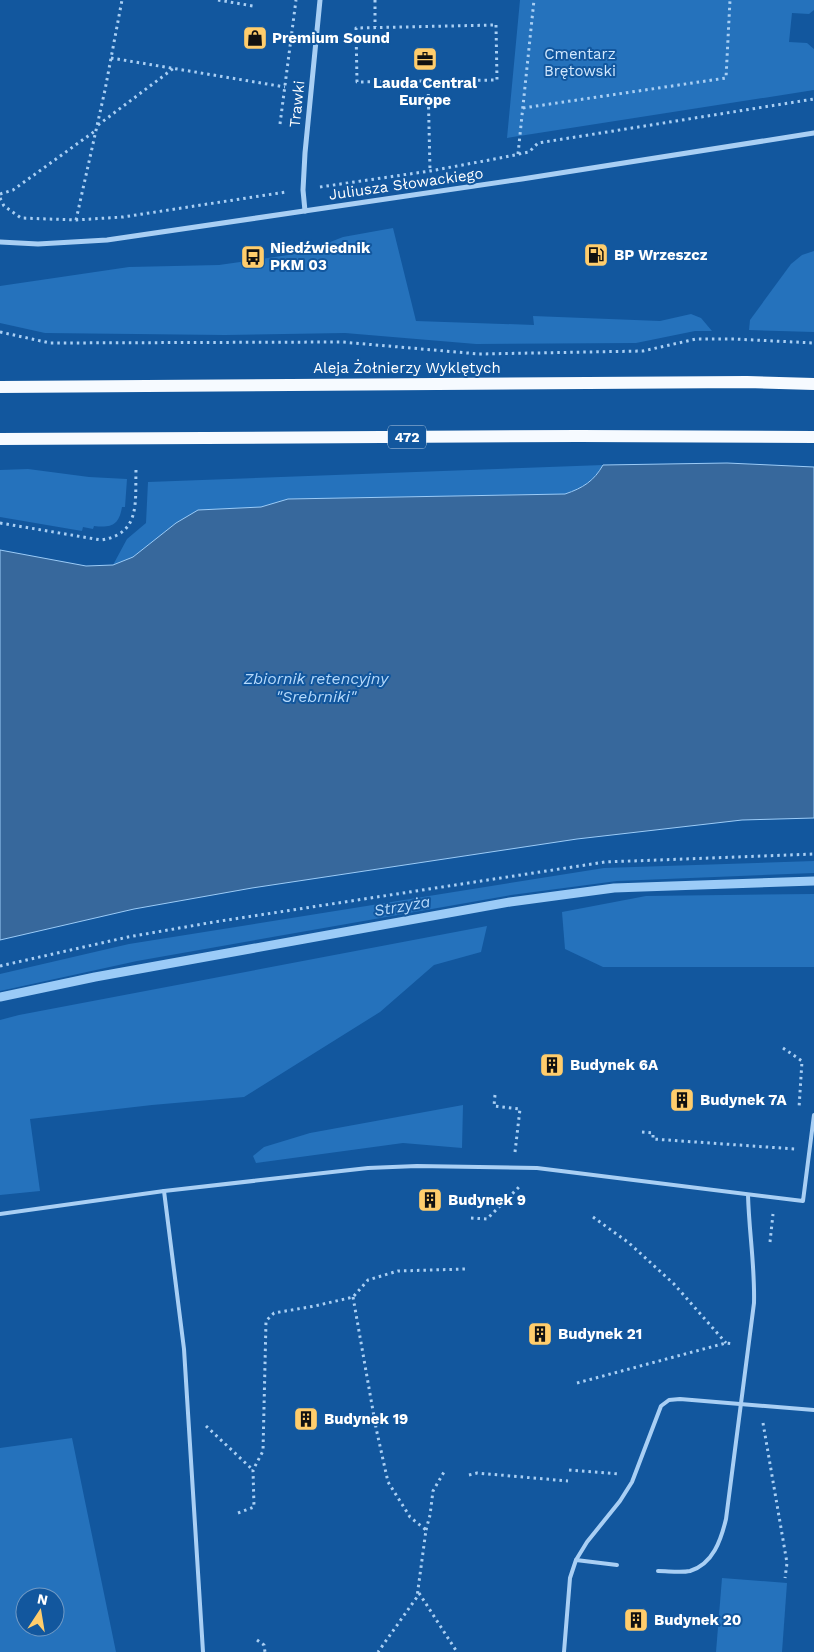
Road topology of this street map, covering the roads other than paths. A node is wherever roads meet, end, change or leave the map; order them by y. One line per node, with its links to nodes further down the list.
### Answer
1 (320, 0): 3 (street, Trawki)
2 (814, 133): 3 (street, Juliusza Słowackiego)
3 (305, 211): 4 (street, Juliusza Słowackiego)
4 (0, 242)
5 (814, 384): 6 (main road, Aleja Żołnierzy Wyklętych)
6 (0, 387)
7 (814, 437): 8 (main road, 472)
8 (0, 439)
9 (814, 1115): 11 (lane)
10 (164, 1191): 11 (lane); 12 (lane); 18 (lane)
11 (748, 1195): 13 (lane)
12 (0, 1214)
13 (741, 1404): 14 (lane); 15 (lane); 17 (lane)
14 (814, 1410)
15 (576, 1560): 16 (lane); 19 (lane)
16 (617, 1565)
17 (658, 1570)
18 (203, 1652)
19 (564, 1652)

